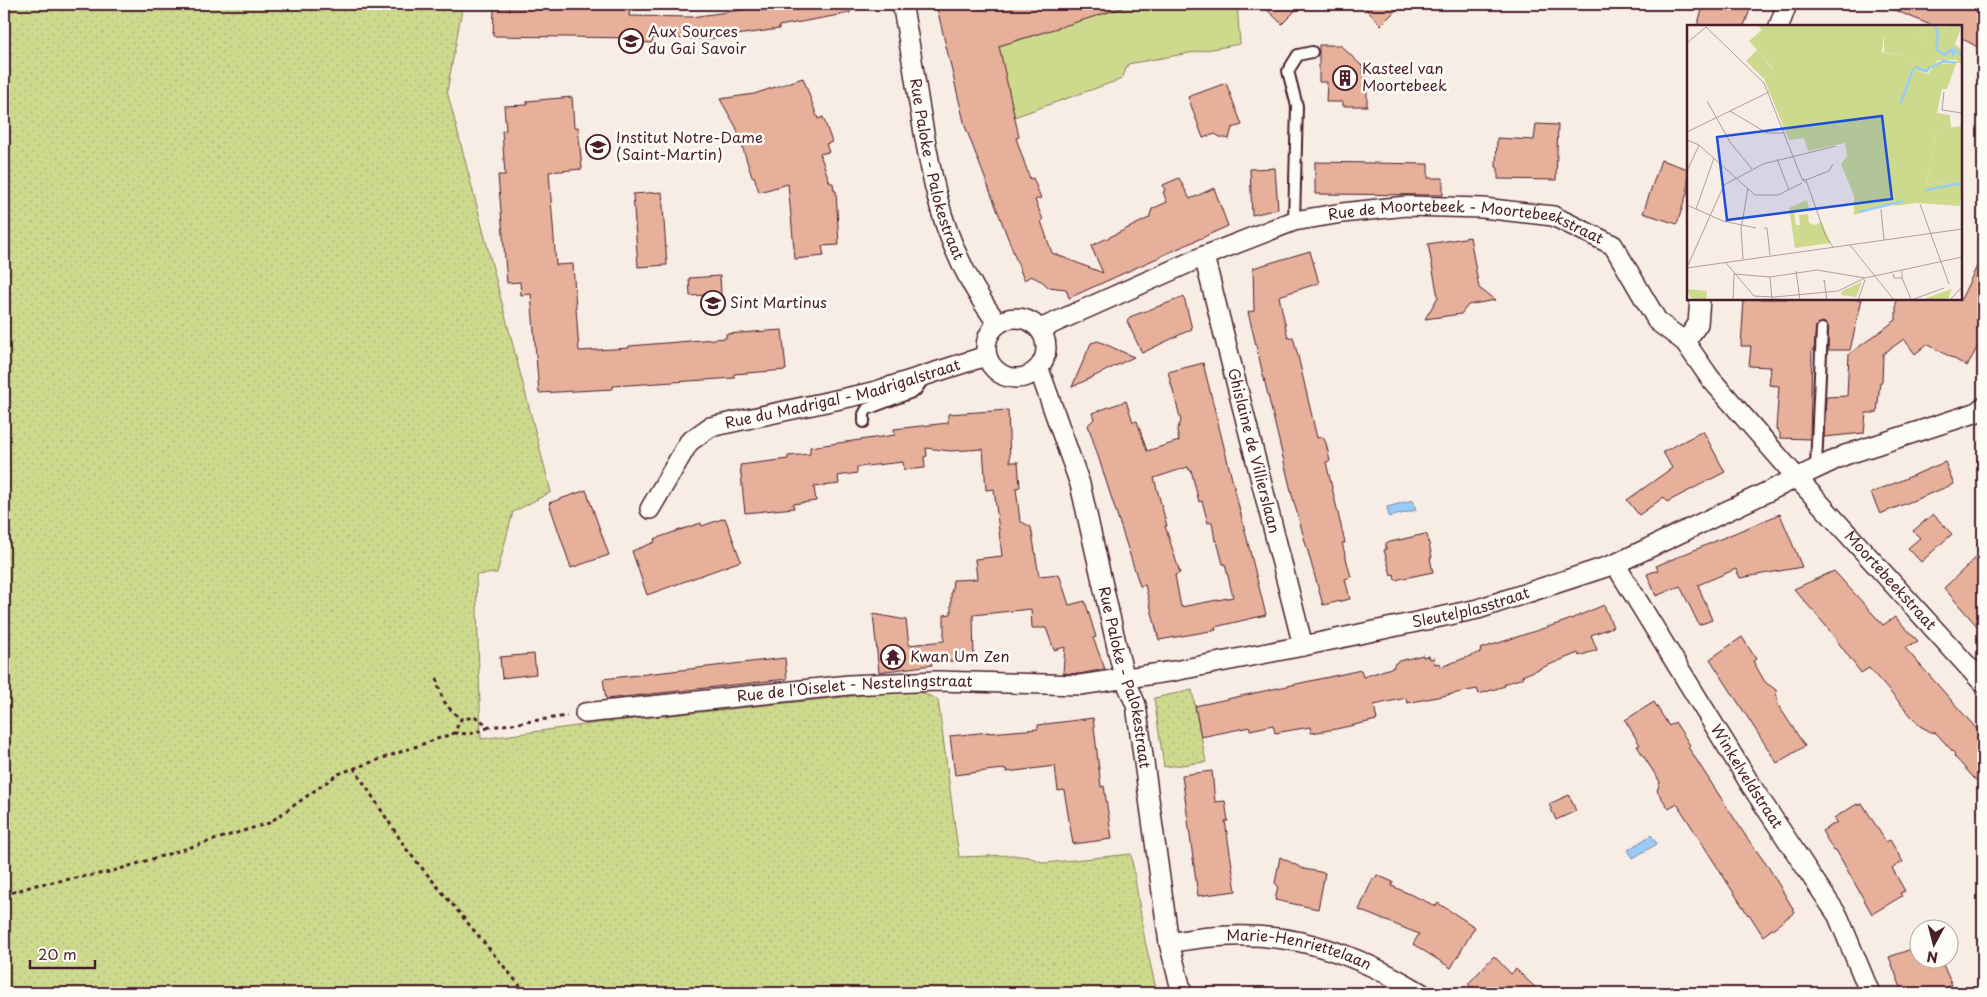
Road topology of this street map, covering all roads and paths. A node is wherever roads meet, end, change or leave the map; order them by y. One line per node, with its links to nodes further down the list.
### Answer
1 (902, 4): 8 (street, Rue Paloke - Palokestraat)
2 (1787, 4): 3 (street)
3 (1779, 25)
4 (1312, 52): 5 (lane)
5 (1294, 221): 6 (street, Rue de Moortebeek - Moortebeekstraat); 11 (street, Rue de Moortebeek - Moortebeekstraat)
6 (1204, 256): 9 (street, Rue de Moortebeek - Moortebeekstraat); 21 (street, Ghislaine de Villierslaan)
7 (1700, 300): 11 (street)
8 (997, 323): 9 (street); 12 (street)
9 (1040, 329): 13 (street)
10 (1822, 330): 17 (lane)
11 (1685, 342): 18 (street, Rue de Moortebeek - Moortebeekstraat)
12 (986, 356): 13 (street); 14 (street, Rue du Madrigal - Madrigalstraat)
13 (1039, 368): 23 (street, Rue Paloke - Palokestraat)
14 (927, 374): 16 (lane); 19 (street, Rue du Madrigal - Madrigalstraat)
15 (1983, 407): 17 (street, Sleutelplasstraat)
16 (864, 422)
17 (1816, 467): 18 (street, Sleutelplasstraat)
18 (1797, 478): 20 (street, Sleutelplasstraat); 24 (street, Moortebeekstraat)
19 (650, 509)
20 (1615, 564): 21 (street, Sleutelplasstraat); 35 (street, Winkelveldstraat)
21 (1303, 646): 23 (street, Sleutelplasstraat)
22 (437, 678): 26 (path)
23 (1125, 679): 25 (street, Rue de l'Oiselet - Nestelingstraat); 31 (street, Rue Paloke - Palokestraat)
24 (1983, 683)
25 (585, 713): 27 (path)
26 (461, 719): 27 (path); 28 (path)
27 (490, 727): 28 (path)
28 (454, 734): 29 (path)
29 (354, 768): 30 (path); 32 (path)
30 (4, 895)
31 (1169, 943): 33 (street, Rue Paloke - Palokestraat); 34 (street, Marie-Henriettelaan)
32 (526, 993)
33 (1182, 993)
34 (1421, 993)
35 (1870, 993)

